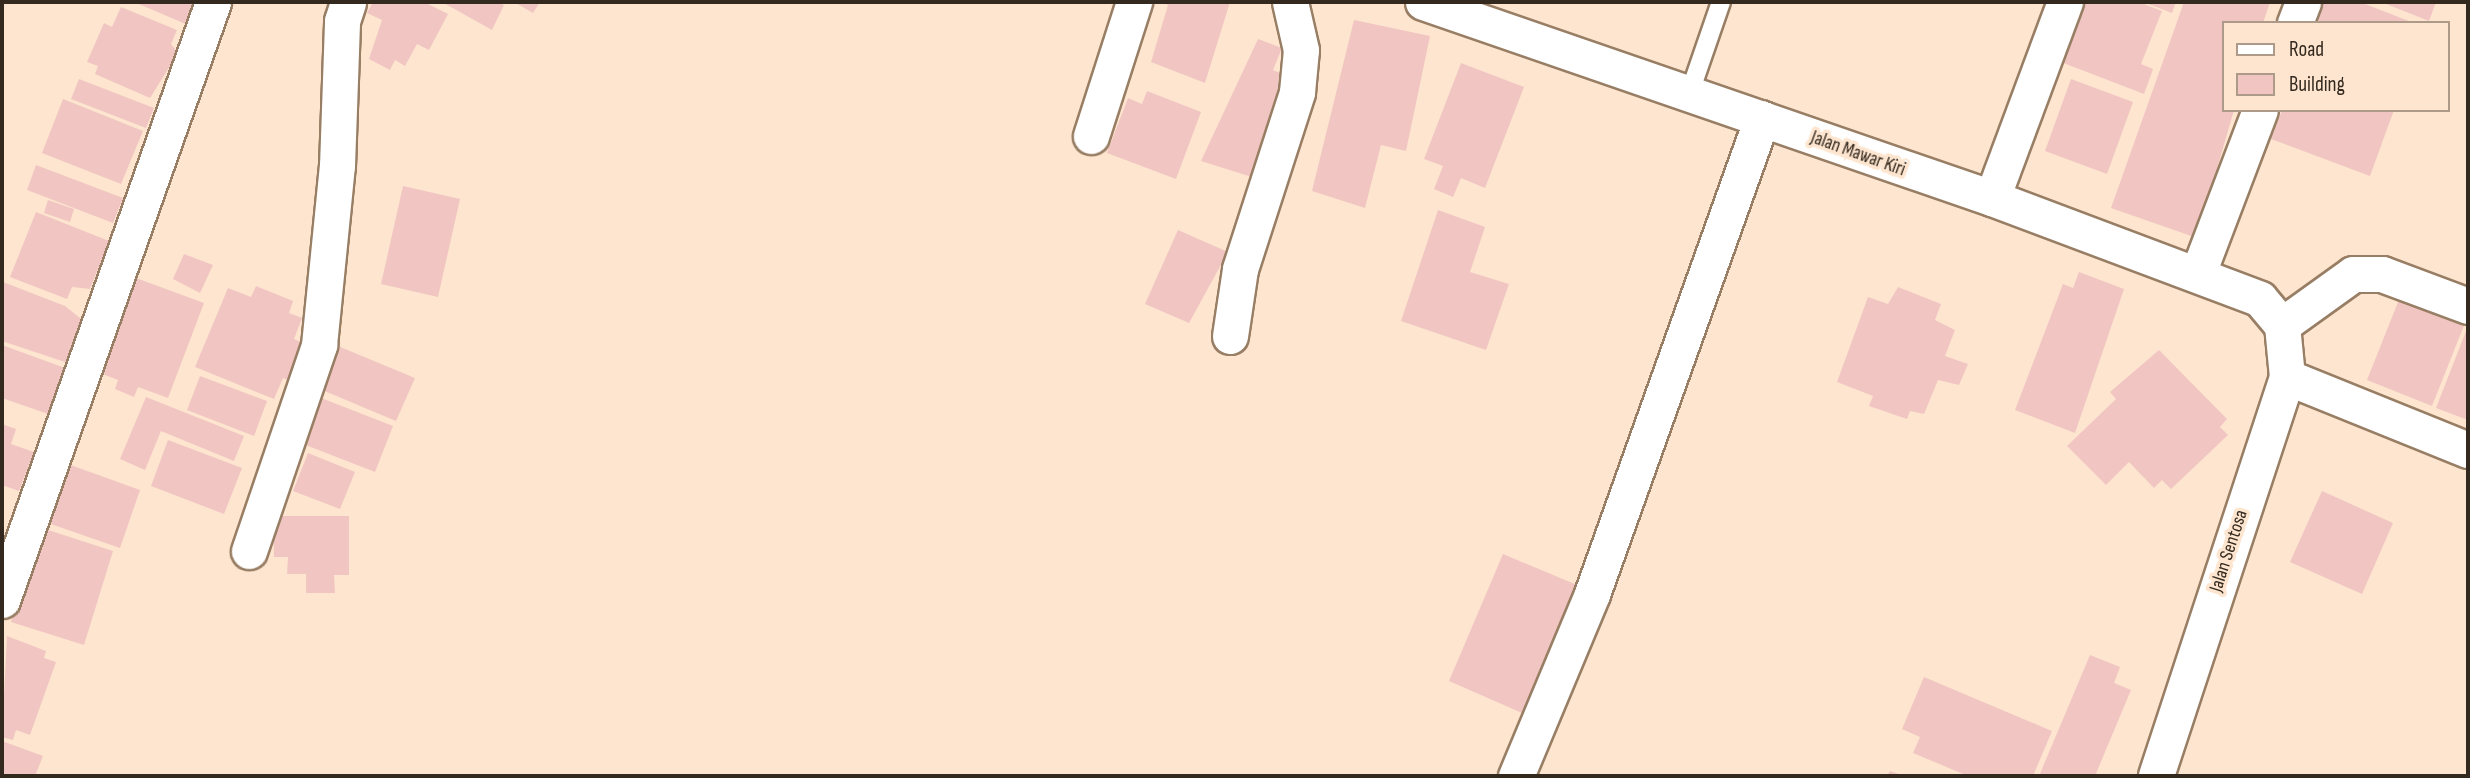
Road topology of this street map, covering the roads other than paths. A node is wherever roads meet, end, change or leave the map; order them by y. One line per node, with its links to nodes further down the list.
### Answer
1 (213, 2): 22 (street)
2 (348, 2): 21 (street)
3 (1134, 2): 13 (street)
4 (1290, 2): 18 (street)
5 (1423, 2): 10 (street, Jalan Mawar Kiri)
6 (1721, 2): 10 (lane)
7 (2065, 2): 14 (street)
8 (2303, 2): 9 (street)
9 (2296, 21)
10 (1690, 92): 12 (street, Jalan Mawar Kiri)
11 (2259, 112): 15 (street)
12 (1762, 118): 14 (street, Jalan Mawar Kiri); 23 (street)
13 (1091, 136)
14 (1992, 198): 15 (street, Jalan Mawar Kiri)
15 (2197, 273): 17 (street, Jalan Mawar Kiri)
16 (2468, 306): 17 (street)
17 (2282, 325): 19 (street, Jalan Sentosa)
18 (1230, 337)
19 (2287, 377): 20 (street); 24 (street, Jalan Sentosa)
20 (2468, 450)
21 (249, 551)
22 (2, 600)
23 (1516, 776)
24 (2157, 776)

